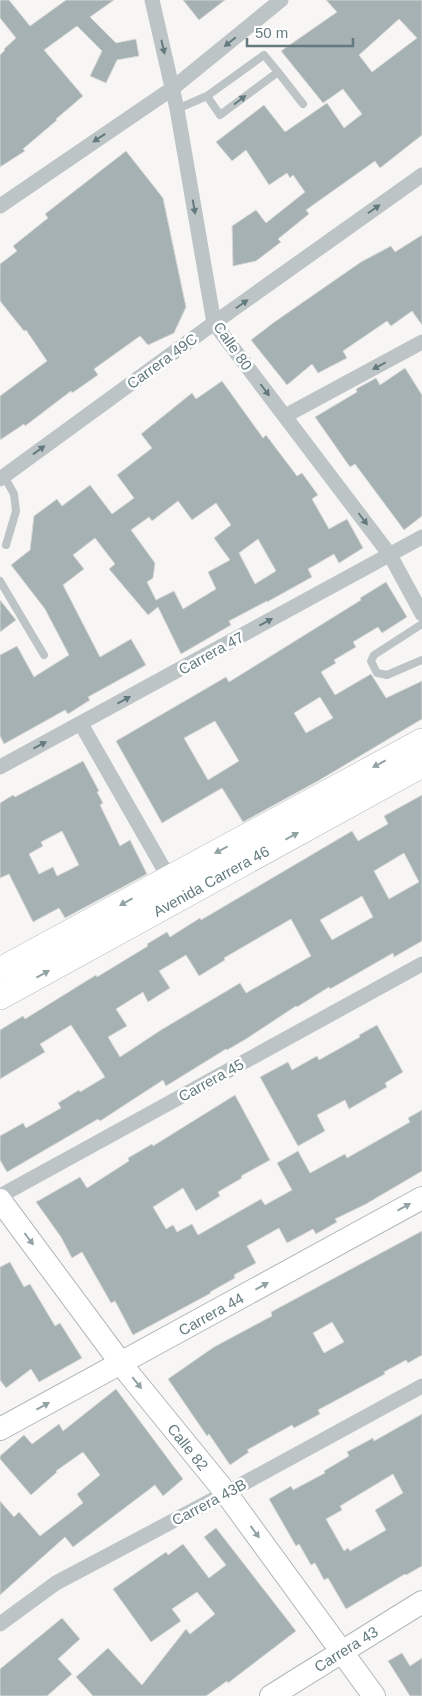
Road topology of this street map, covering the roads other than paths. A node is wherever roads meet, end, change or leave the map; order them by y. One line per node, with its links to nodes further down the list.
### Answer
1 (152, 0): 4 (street, Calle 80, one-way to 4)
2 (281, 0): 4 (street, one-way to 4)
3 (278, 72): 5 (lane); 5 (lane, one-way to 3); 6 (lane)
4 (173, 88): 7 (street, Calle 80); 9 (street, one-way to 9)
5 (206, 96): 7 (lane)
6 (303, 104)
7 (177, 109): 10 (street, Calle 80, one-way to 10)
8 (422, 175): 10 (street, Carrera 49C, one-way to 8)
9 (0, 206)
10 (214, 323): 12 (street, Calle 80, one-way to 12); 13 (street, Carrera 49C, one-way to 10)
11 (422, 342): 12 (street, one-way to 12)
12 (285, 416): 16 (street, Calle 80, one-way to 16)
13 (2, 478): 15 (lane)
14 (422, 538): 16 (street, Carrera 47)
15 (6, 545)
16 (390, 555): 18 (street, Calle 80); 22 (street, Carrera 47, one-way to 16)
17 (0, 581): 20 (lane)
18 (422, 614)
19 (422, 624): 21 (lane)
20 (44, 655)
21 (422, 660)
22 (81, 724): 25 (street, Carrera 47, one-way to 22); 26 (street)
23 (422, 741): 26 (main road, Avenida Carrera 46, one-way to 26)
24 (422, 765): 26 (main road, Avenida Carrera 46, one-way to 24)
25 (0, 767)
26 (174, 888): 28 (main road, Avenida Carrera 46, one-way to 28); 29 (main road, Avenida Carrera 46, one-way to 26)
27 (422, 964): 30 (street, Carrera 45)
28 (0, 970)
29 (0, 997)
30 (0, 1196)
31 (422, 1198): 33 (street, Carrera 44, one-way to 31)
32 (0, 1200): 33 (street, Calle 82, one-way to 33)
33 (121, 1363): 35 (street, Carrera 44, one-way to 33); 36 (street, Calle 82, one-way to 36)
34 (422, 1386): 36 (street, Carrera 43B)
35 (0, 1429)
36 (226, 1493): 38 (street, Carrera 43B); 39 (street, Calle 82, one-way to 39)
37 (422, 1602): 39 (street, Carrera 43)
38 (0, 1624)
39 (342, 1652): 40 (street, Carrera 43); 41 (street, Calle 82)
40 (271, 1696)
41 (374, 1696)

